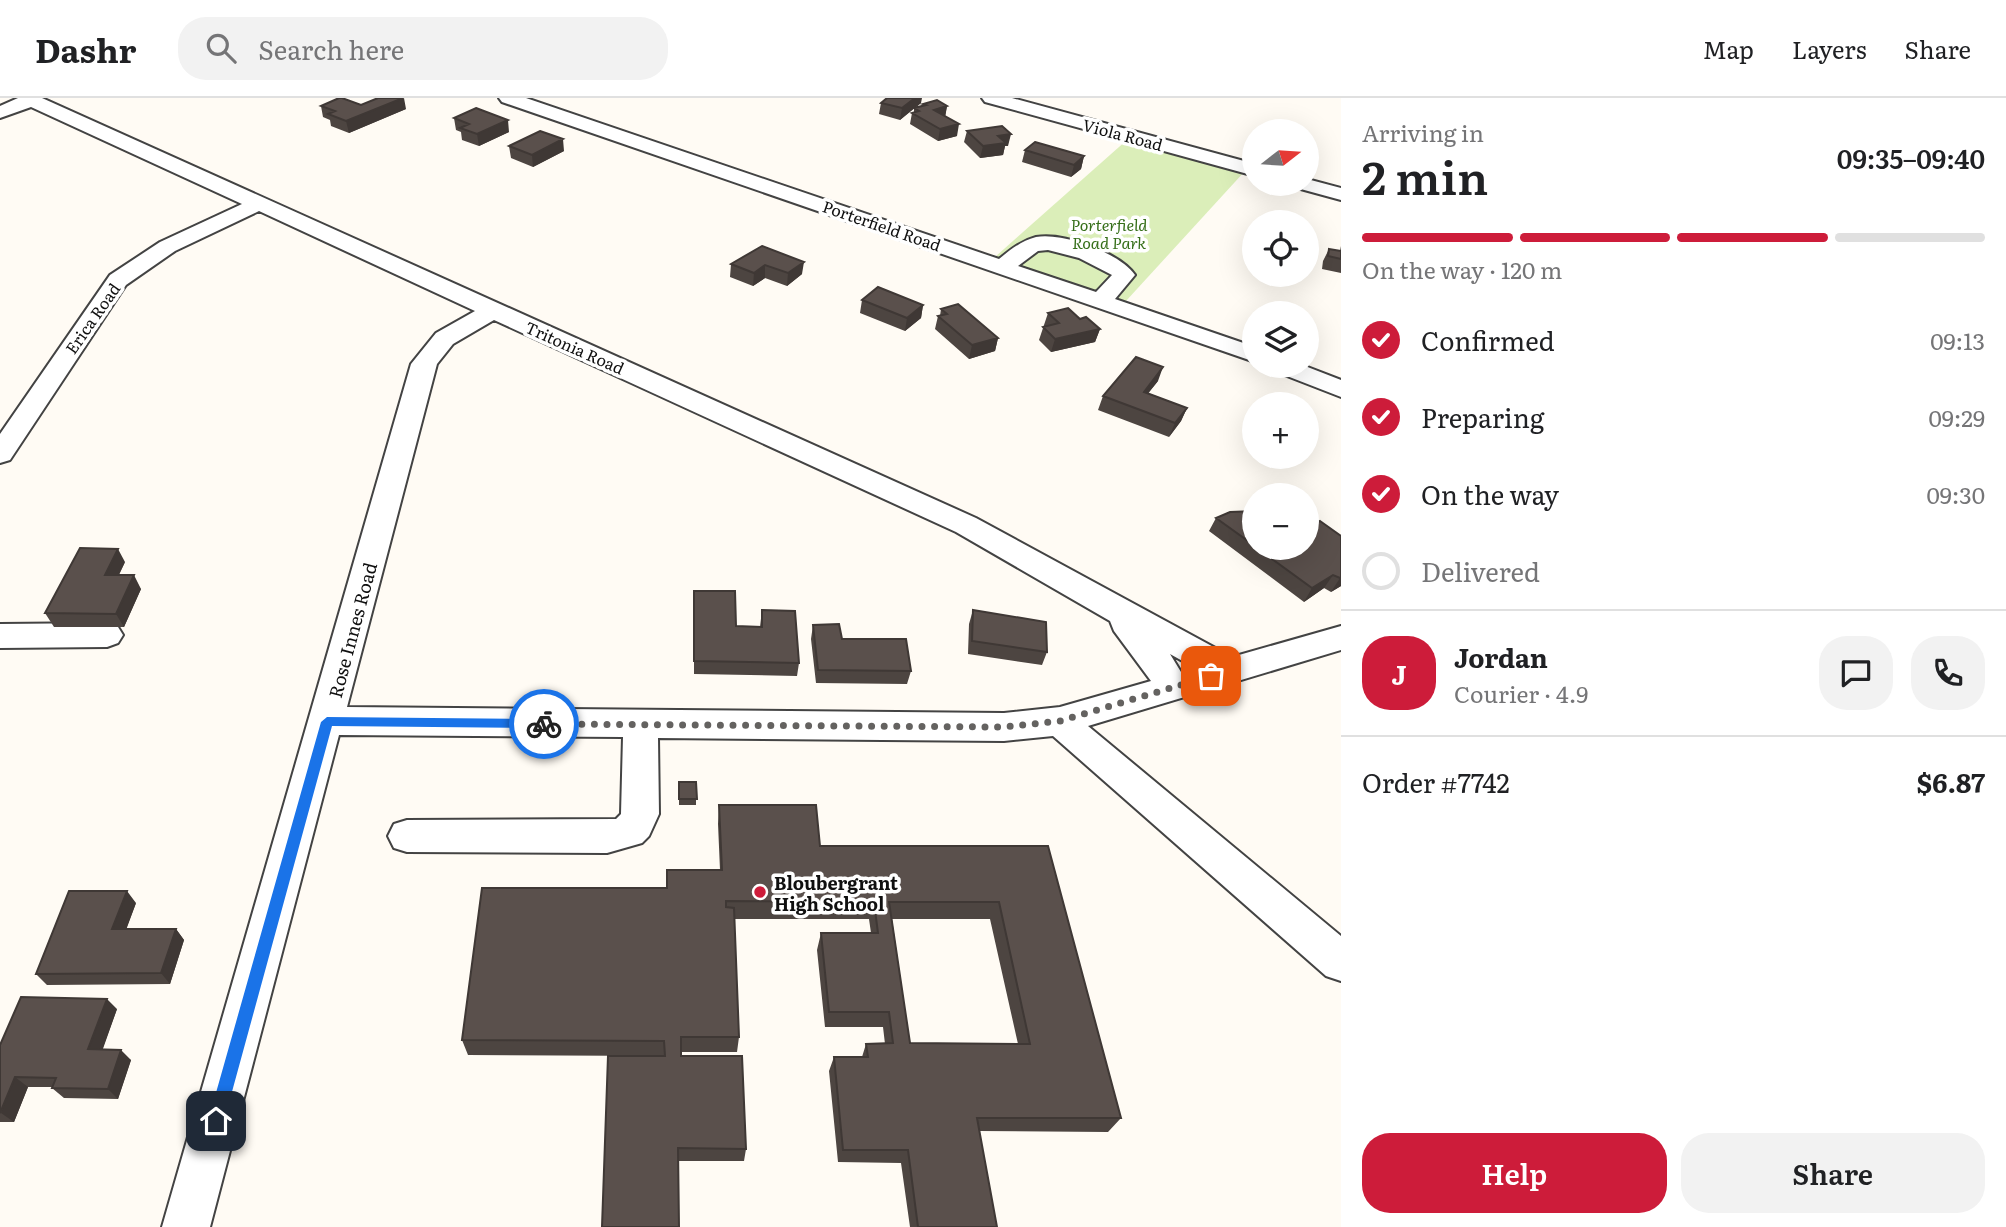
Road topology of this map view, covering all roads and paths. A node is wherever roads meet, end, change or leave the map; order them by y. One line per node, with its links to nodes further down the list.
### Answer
1 (508, 98): 9 (street, Porterfield Road)
2 (991, 98): 5 (street, Viola Road)
3 (30, 99): 4 (street); 8 (street, Tritonia Road)
4 (0, 112)
5 (1242, 166)
6 (1320, 188): 7 (street)
7 (1341, 194)
8 (258, 204): 11 (street, Tritonia Road); 16 (street, Erica Road)
9 (1004, 266): 10 (street, Porterfield Road); 10 (street)
10 (1102, 300): 12 (street, Porterfield Road)
11 (494, 310): 17 (street, Tritonia Road); 24 (street, Rose Innes Road)
12 (1242, 350)
13 (1319, 358): 15 (street)
14 (1313, 378): 15 (street)
15 (1338, 388)
16 (0, 454)
17 (1115, 610): 21 (street, Tritonia Road); 22 (street, Tritonia Road)
18 (107, 635): 19 (street)
19 (0, 636)
20 (1341, 638): 21 (street)
21 (1229, 671): 22 (street)
22 (1173, 688): 23 (street)
23 (1060, 721): 25 (street); 27 (street)
24 (327, 722): 25 (street); 28 (street, Rose Innes Road)
25 (641, 724): 26 (street)
26 (407, 836)
27 (1341, 962)
28 (186, 1227)

